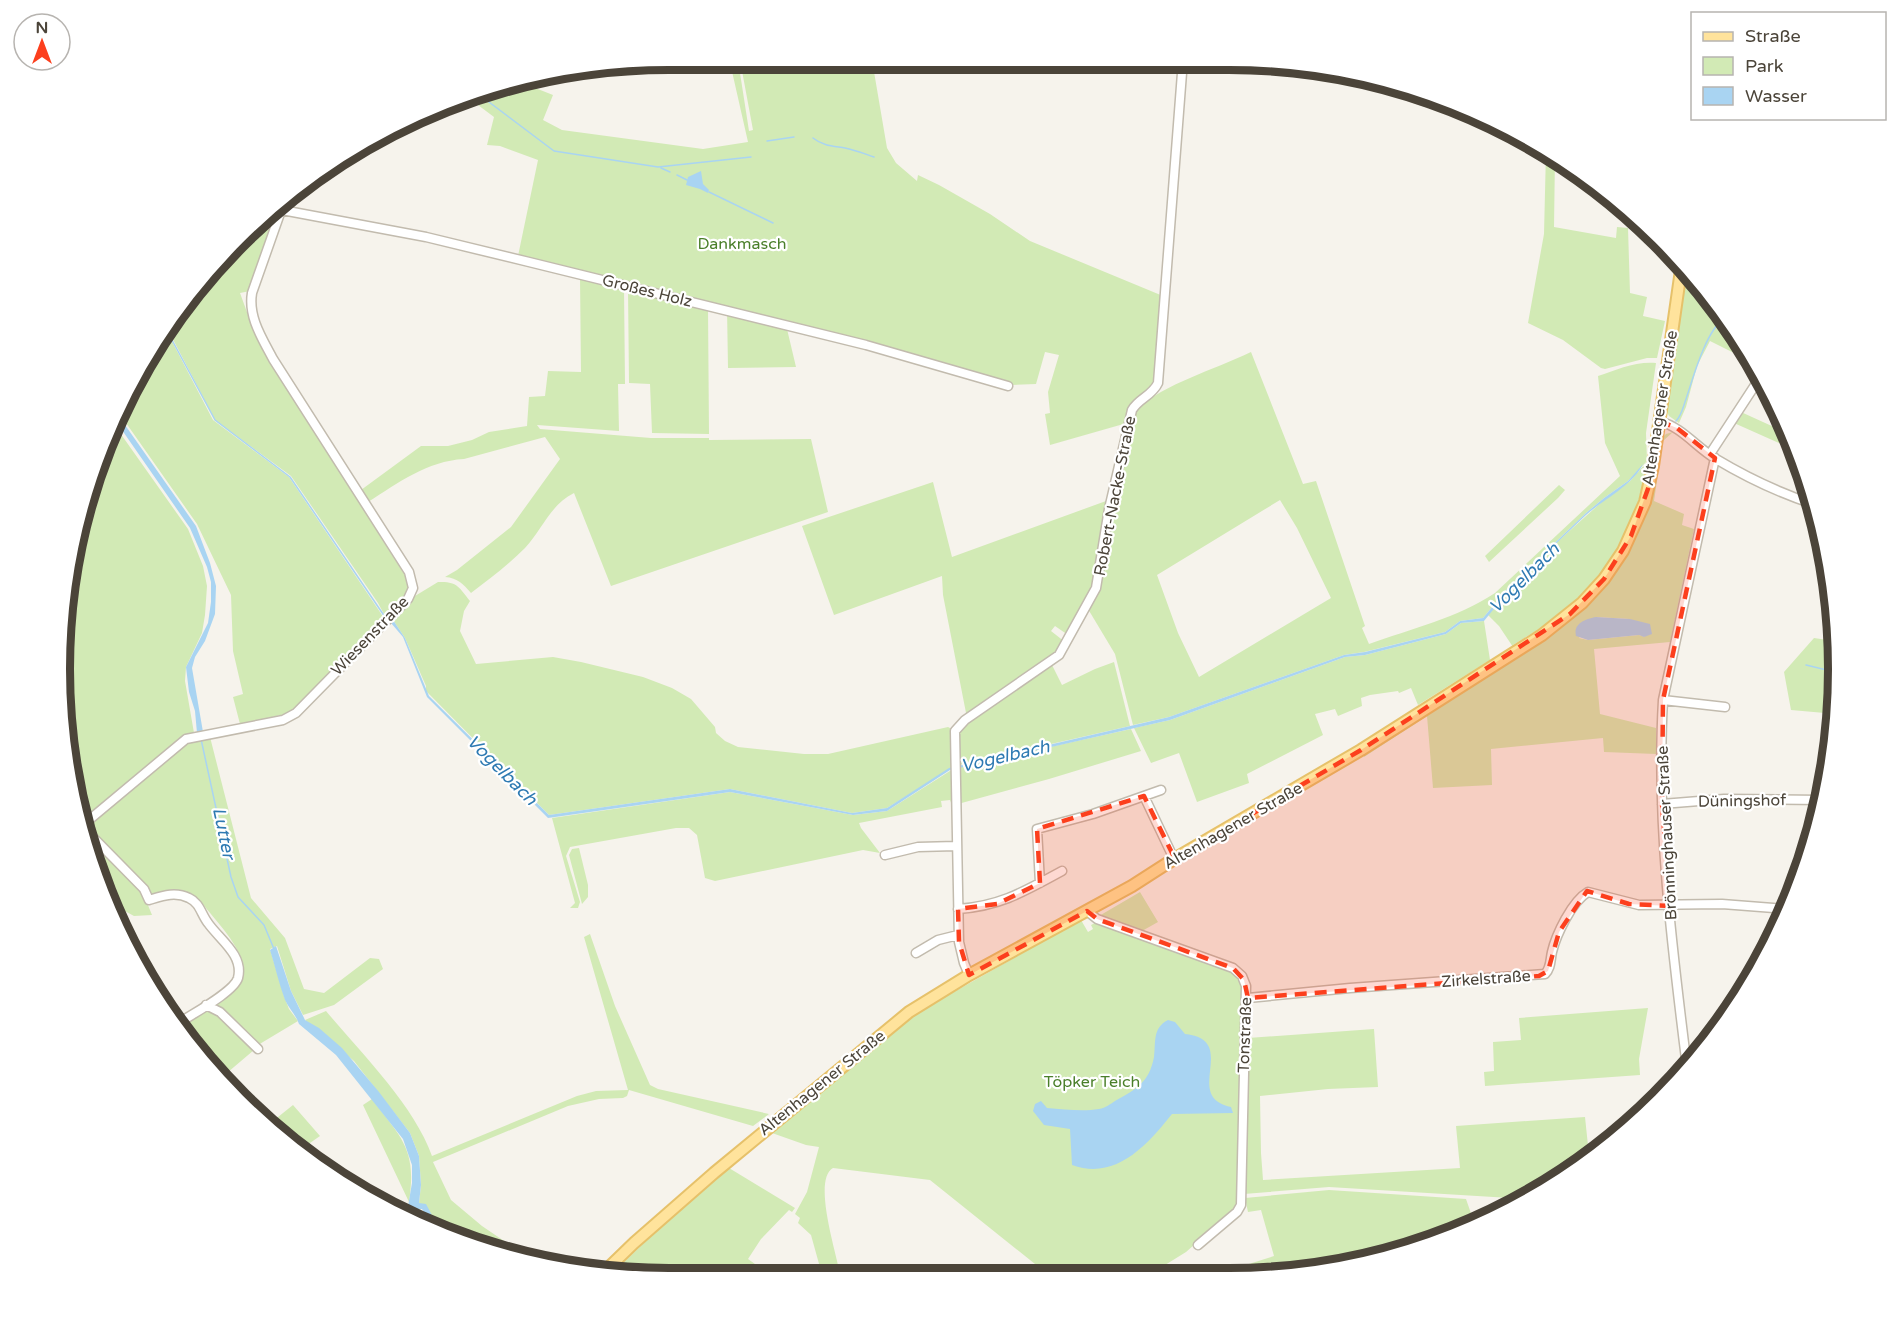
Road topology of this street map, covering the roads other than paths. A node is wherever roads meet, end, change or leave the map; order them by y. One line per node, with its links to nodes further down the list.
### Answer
1 (1182, 70): 18 (street, Robert-Nacke-Straße)
2 (287, 209): 6 (street, Großes Holz)
3 (279, 215): 16 (street, Wiesenstraße)
4 (1680, 276): 7 (main road, Altenhagener Straße)
5 (1755, 385): 8 (street)
6 (1008, 386)
7 (1659, 421): 8 (street); 20 (main road, Altenhagener Straße)
8 (1712, 456): 9 (street); 10 (street, Brönninghauser Straße)
9 (1803, 500)
10 (1663, 700): 11 (street); 15 (street, Brönninghauser Straße)
11 (1725, 707)
12 (1161, 790): 13 (street)
13 (1144, 796): 20 (street); 22 (street)
14 (1813, 800): 15 (street, Düningshof)
15 (1662, 804): 23 (street, Brönninghauser Straße)
16 (90, 820)
17 (95, 838): 31 (street)
18 (956, 846): 19 (street); 25 (street, Robert-Nacke-Straße)
19 (885, 855)
20 (1174, 859): 26 (main road, Altenhagener Straße)
21 (1062, 871): 22 (street)
22 (1040, 883): 25 (street)
23 (1670, 906): 24 (street); 30 (street, Zirkelstraße); 34 (street, Brönninghauser Straße)
24 (1778, 908)
25 (958, 909): 27 (street, Robert-Nacke-Straße)
26 (1087, 911): 29 (main road, Altenhagener Straße); 30 (street, Tonstraße)
27 (958, 935): 28 (street); 29 (street, Robert-Nacke-Straße)
28 (916, 953)
29 (969, 975): 36 (main road, Altenhagener Straße)
30 (1248, 998): 35 (street, Tonstraße)
31 (206, 1005): 32 (street); 33 (street)
32 (184, 1020)
33 (258, 1049)
34 (1686, 1056)
35 (1198, 1245)
36 (611, 1265)

